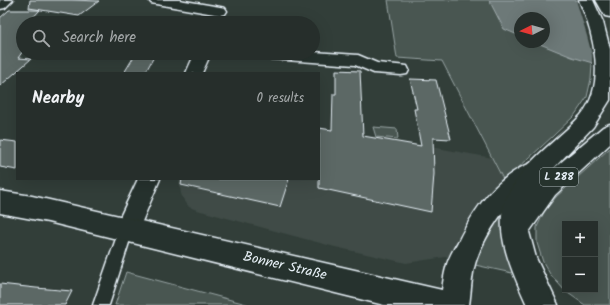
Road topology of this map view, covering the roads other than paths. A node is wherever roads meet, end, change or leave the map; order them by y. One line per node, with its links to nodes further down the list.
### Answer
1 (6, 0): 5 (street)
2 (156, 0): 6 (street)
3 (586, 0): 13 (main road, L 288)
4 (603, 0): 7 (main road)
5 (0, 5)
6 (220, 11)
7 (610, 13)
8 (320, 57): 10 (street)
9 (200, 60): 11 (street)
10 (401, 70)
11 (194, 72)
12 (610, 132): 16 (main road, L 288)
13 (538, 169): 16 (main road, L 288); 20 (main road, L 288)
14 (149, 180): 17 (street)
15 (0, 202): 17 (main road, Bonner Straße)
16 (516, 228): 21 (main road, L 288)
17 (126, 230): 18 (lane); 19 (main road, Bonner Straße)
18 (101, 305)
19 (443, 305)
20 (454, 305)
21 (543, 305)

